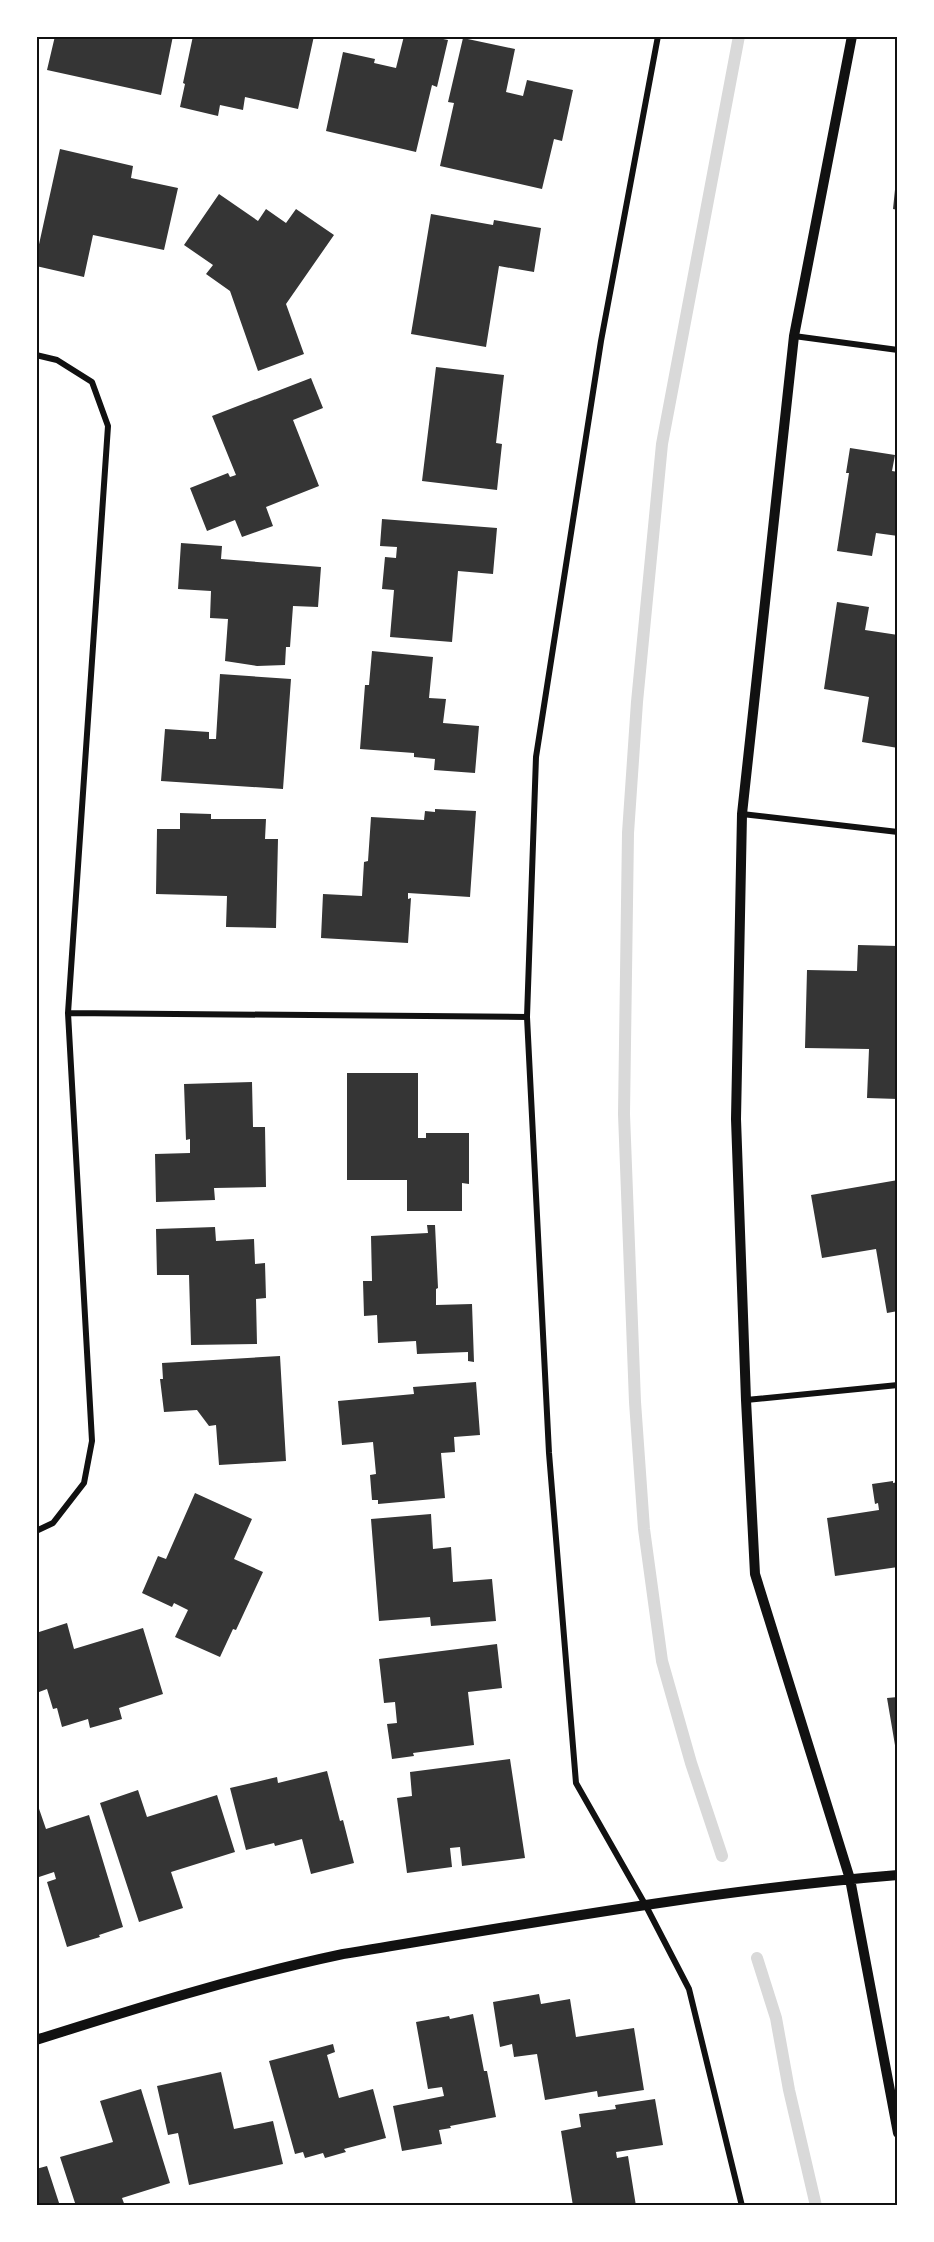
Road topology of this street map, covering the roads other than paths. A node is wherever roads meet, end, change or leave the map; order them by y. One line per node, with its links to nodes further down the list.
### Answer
1 (658, 36): 9 (street)
2 (852, 36): 3 (street)
3 (794, 336): 4 (street); 6 (street)
4 (898, 350)
5 (36, 355): 8 (street)
6 (742, 814): 7 (street); 11 (street)
7 (898, 832)
8 (68, 1013): 9 (street); 12 (street)
9 (527, 1017): 15 (street)
10 (898, 1385): 11 (street)
11 (746, 1400): 14 (street)
12 (36, 1532)
13 (898, 1875): 14 (street)
14 (850, 1879): 15 (street); 17 (street)
15 (646, 1905): 16 (street); 18 (street)
16 (36, 2040)
17 (898, 2133)
18 (742, 2206)

